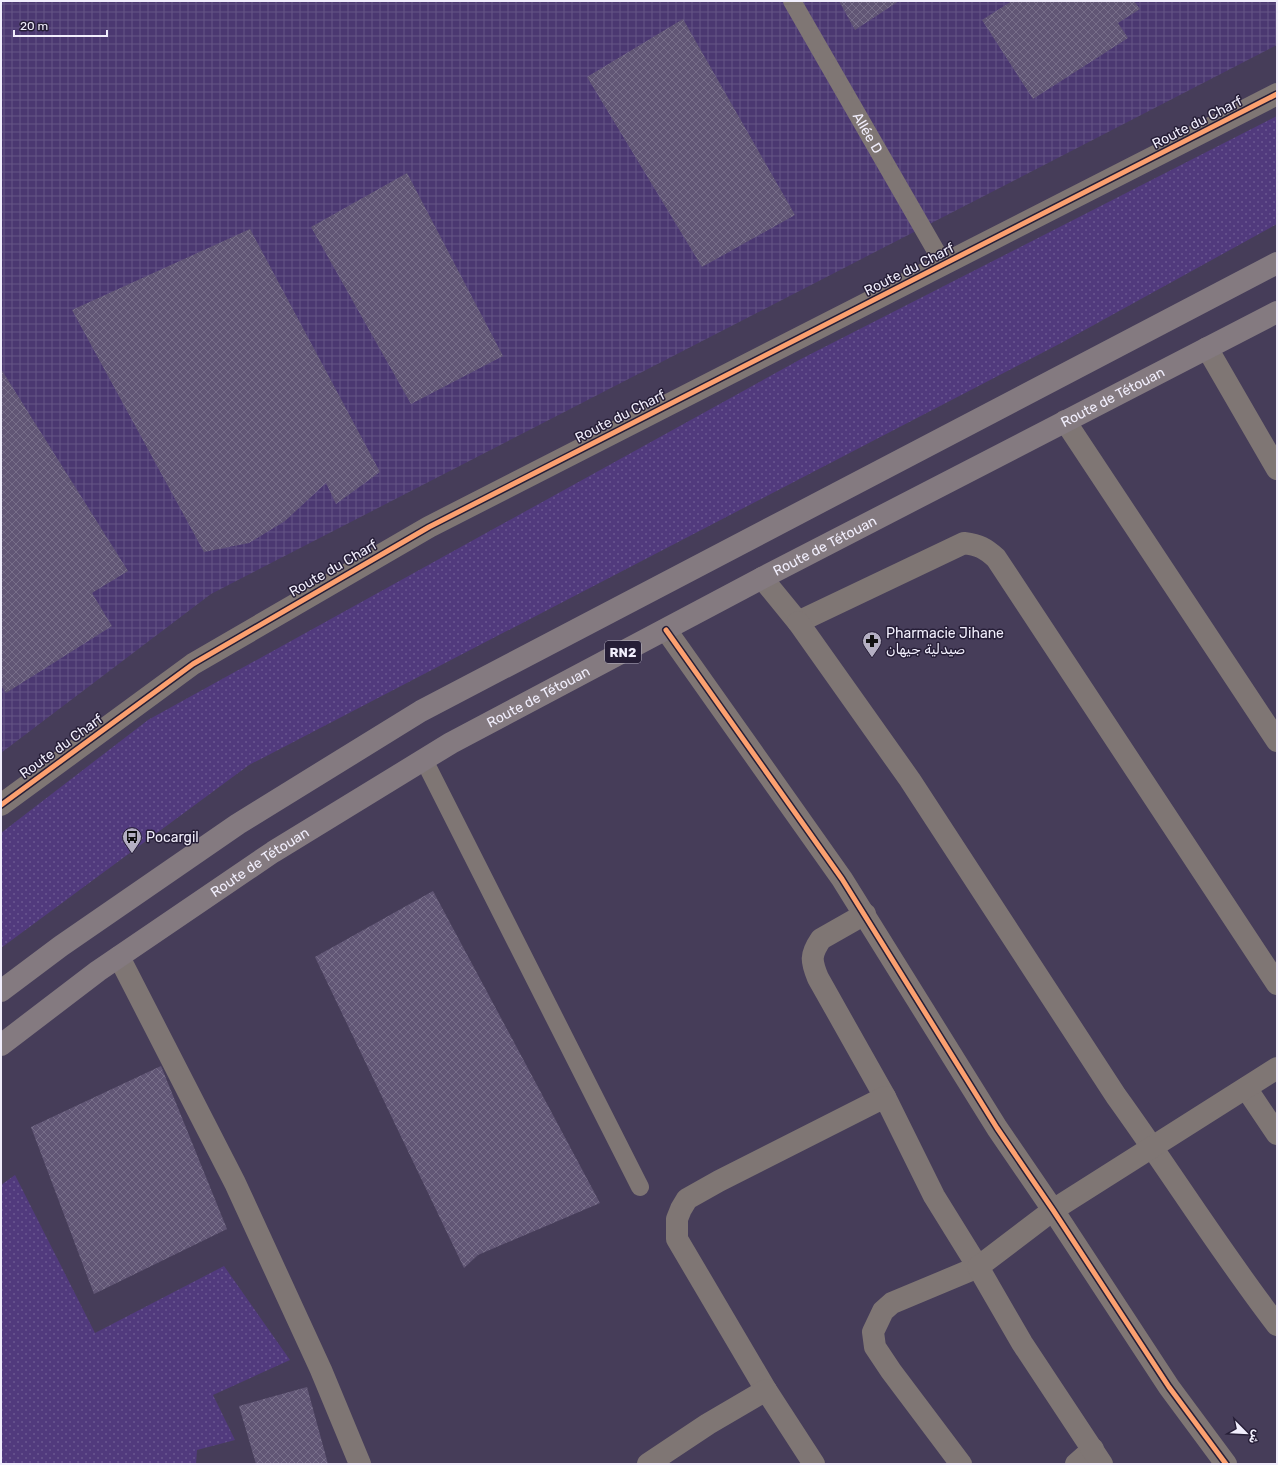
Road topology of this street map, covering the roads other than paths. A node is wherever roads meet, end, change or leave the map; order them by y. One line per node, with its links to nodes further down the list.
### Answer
1 (792, 1): 4 (lane, Allée D)
2 (1277, 94): 4 (street, Route du Charf)
3 (1277, 262): 18 (highway)
4 (944, 265): 14 (street, Route du Charf)
5 (1277, 312): 6 (highway, Route de Tétouan / RN2)
6 (1207, 348): 7 (highway, Route de Tétouan / RN2); 8 (street)
7 (1065, 421): 9 (highway, Route de Tétouan / RN2); 12 (street)
8 (1277, 469)
9 (762, 578): 10 (street); 11 (highway, Route de Tétouan / RN2)
10 (798, 622): 17 (street); 24 (street)
11 (666, 630): 13 (highway, Route de Tétouan / RN2); 15 (street)
12 (1277, 741)
13 (424, 760): 16 (highway, Route de Tétouan / RN2); 25 (lane)
14 (1, 805)
15 (865, 914): 22 (street); 26 (street)
16 (119, 957): 19 (highway, Route de Tétouan / RN2); 31 (street)
17 (1275, 978)
18 (1, 991)
19 (1, 1045)
20 (1277, 1068): 21 (street)
21 (1246, 1088): 23 (street); 24 (street)
22 (885, 1097): 27 (street); 29 (street)
23 (1277, 1134)
24 (1152, 1147): 26 (street); 28 (street)
25 (640, 1187)
26 (1053, 1210): 27 (street); 36 (street)
27 (978, 1267): 30 (street); 34 (street)
28 (1277, 1326)
29 (766, 1390): 32 (street); 33 (street)
30 (1098, 1457): 35 (street)
31 (360, 1464)
32 (648, 1464)
33 (814, 1464)
34 (960, 1464)
35 (1076, 1464)
36 (1226, 1464)

